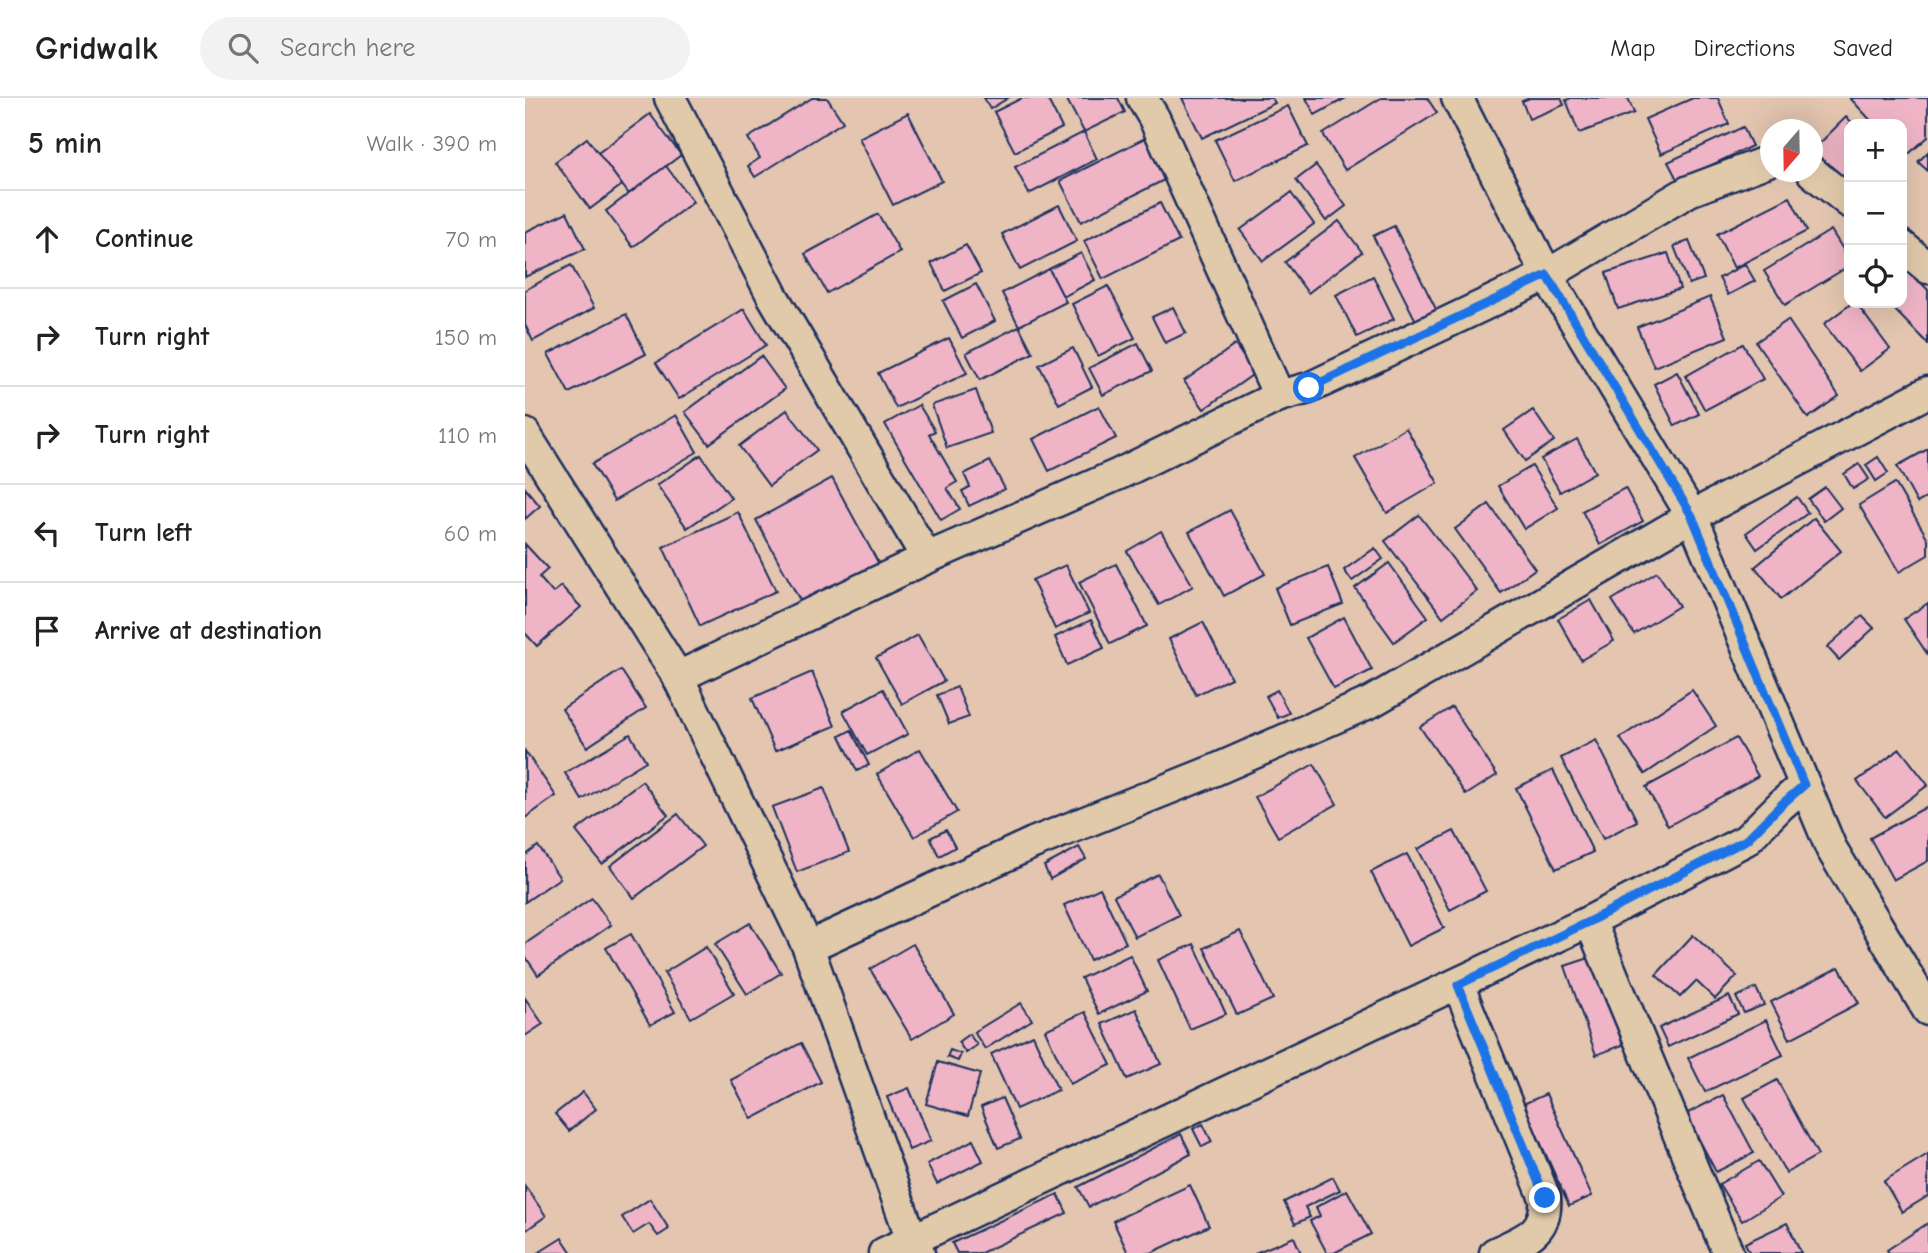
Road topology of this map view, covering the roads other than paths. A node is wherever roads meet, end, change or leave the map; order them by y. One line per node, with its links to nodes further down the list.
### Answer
1 (670, 98): 14 (street)
2 (1142, 98): 11 (street)
3 (1457, 98): 9 (street)
4 (1760, 164): 9 (street)
5 (1823, 181): 6 (street)
6 (1844, 198)
7 (1907, 250): 8 (street)
8 (1928, 268)
9 (1547, 275): 11 (street); 13 (street)
10 (1928, 392): 13 (street)
11 (1279, 396): 14 (street)
12 (525, 434): 15 (street)
13 (1692, 516): 16 (street); 18 (street)
14 (927, 558): 15 (street)
15 (678, 677): 18 (street)
16 (1804, 785): 17 (street); 20 (street)
17 (1590, 921): 19 (street); 24 (street)
18 (809, 947): 21 (street)
19 (1458, 985): 21 (street); 23 (street)
20 (1928, 1010)
21 (915, 1246): 22 (street)
22 (884, 1253)
23 (1495, 1253)
24 (1728, 1253)

